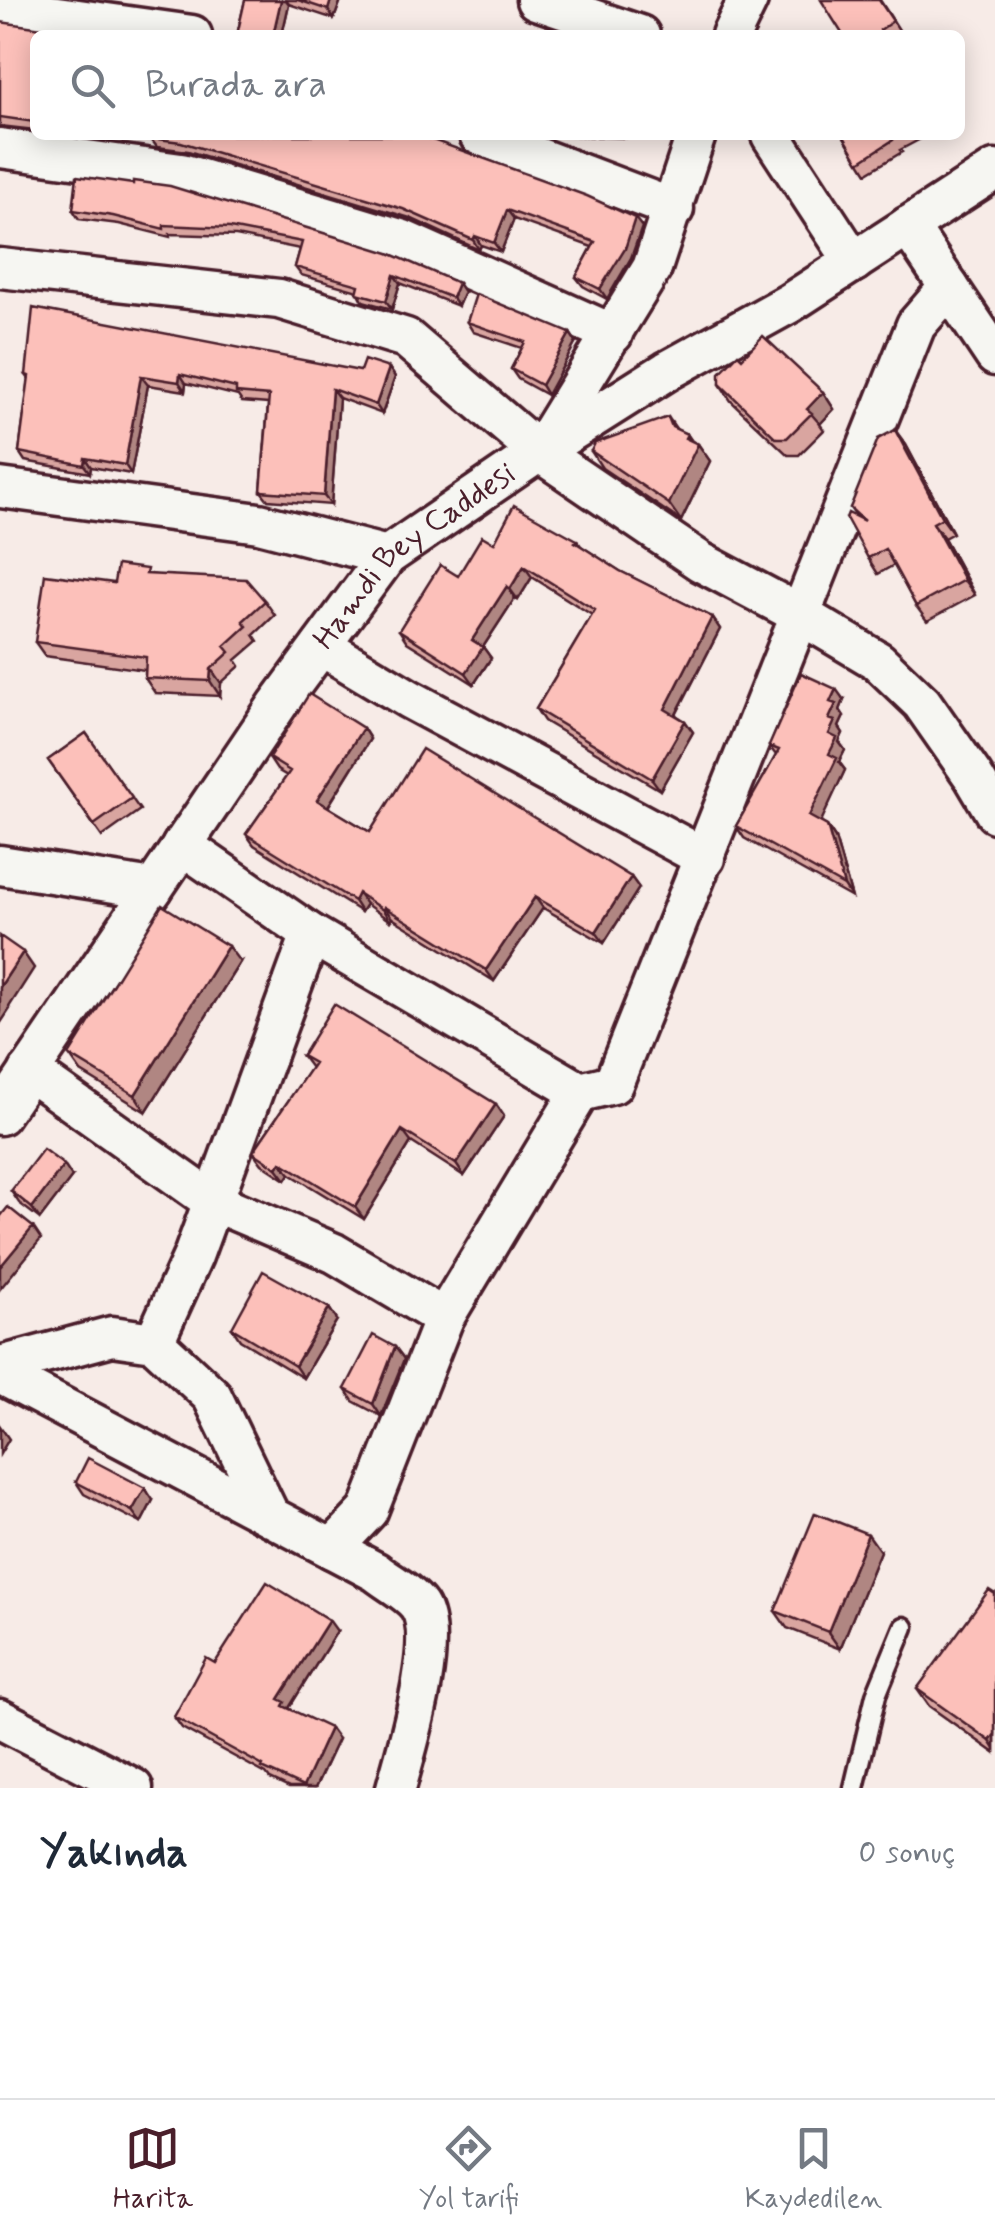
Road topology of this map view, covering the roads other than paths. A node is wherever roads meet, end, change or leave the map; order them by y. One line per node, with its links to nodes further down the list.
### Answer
1 (536, 0): 5 (street)
2 (748, 0): 6 (street)
3 (0, 8): 4 (street)
4 (156, 30)
5 (625, 30)
6 (733, 30)
7 (492, 140): 12 (street)
8 (695, 140): 12 (street)
9 (773, 140): 14 (street)
10 (0, 148): 17 (street)
11 (995, 170): 13 (street, Hamdi Bey Caddesi)
12 (674, 209): 17 (street)
13 (908, 226): 14 (street, Hamdi Bey Caddesi); 16 (street)
14 (854, 262): 19 (street, Hamdi Bey Caddesi)
15 (0, 268): 19 (street)
16 (949, 287): 18 (street); 22 (street)
17 (613, 334): 19 (street)
18 (995, 356)
19 (539, 452): 21 (street, Hamdi Bey Caddesi); 22 (street)
20 (0, 488): 21 (street)
21 (387, 556): 23 (street, Hamdi Bey Caddesi)
22 (799, 614): 24 (street); 26 (street)
23 (320, 646): 25 (street, Hamdi Bey Caddesi); 26 (street)
24 (995, 814)
25 (182, 845): 28 (street, Hamdi Bey Caddesi); 29 (street)
26 (705, 858): 31 (street)
27 (0, 865): 28 (street)
28 (153, 888): 30 (street, Hamdi Bey Caddesi)
29 (311, 934): 31 (street); 33 (street)
30 (30, 1072): 32 (street, Hamdi Bey Caddesi); 33 (street)
31 (580, 1092): 34 (street)
32 (0, 1115)
33 (212, 1201): 34 (street); 35 (street)
34 (444, 1318): 38 (street)
35 (154, 1342): 36 (street); 37 (street)
36 (0, 1370): 37 (street)
37 (270, 1516): 38 (street)
38 (332, 1549): 42 (street)
39 (904, 1627): 43 (lane)
40 (0, 1719): 41 (street)
41 (133, 1788)
42 (396, 1788)
43 (854, 1788)

